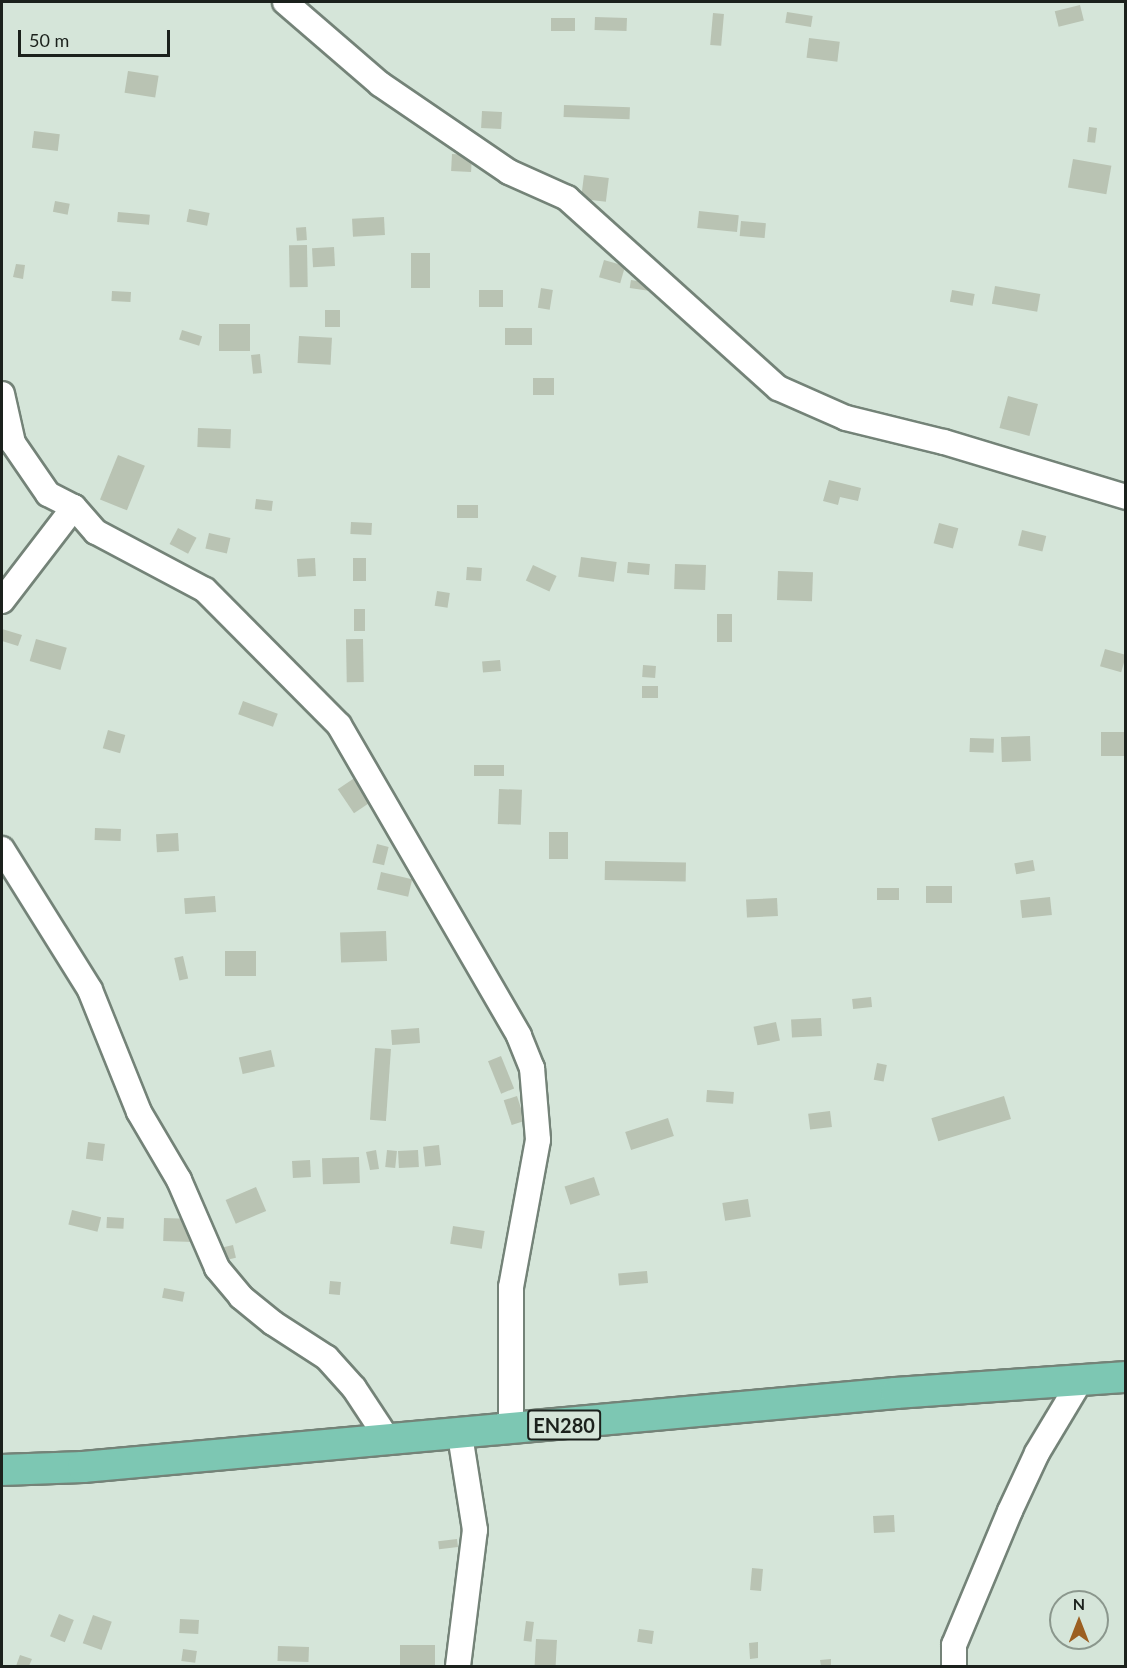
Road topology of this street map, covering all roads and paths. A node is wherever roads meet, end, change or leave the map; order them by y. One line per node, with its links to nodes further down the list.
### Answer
1 (285, 2): 3 (street)
2 (2, 394): 4 (street)
3 (1125, 497)
4 (74, 507): 5 (street); 9 (street)
5 (2, 601)
6 (2, 849): 11 (street)
7 (1125, 1377): 8 (main road, EN280)
8 (1079, 1383): 9 (main road, EN280); 14 (street)
9 (511, 1430): 10 (main road, EN280)
10 (460, 1435): 11 (main road, EN280); 13 (street)
11 (389, 1441): 12 (main road, EN280)
12 (2, 1470)
13 (458, 1666)
14 (954, 1666)

